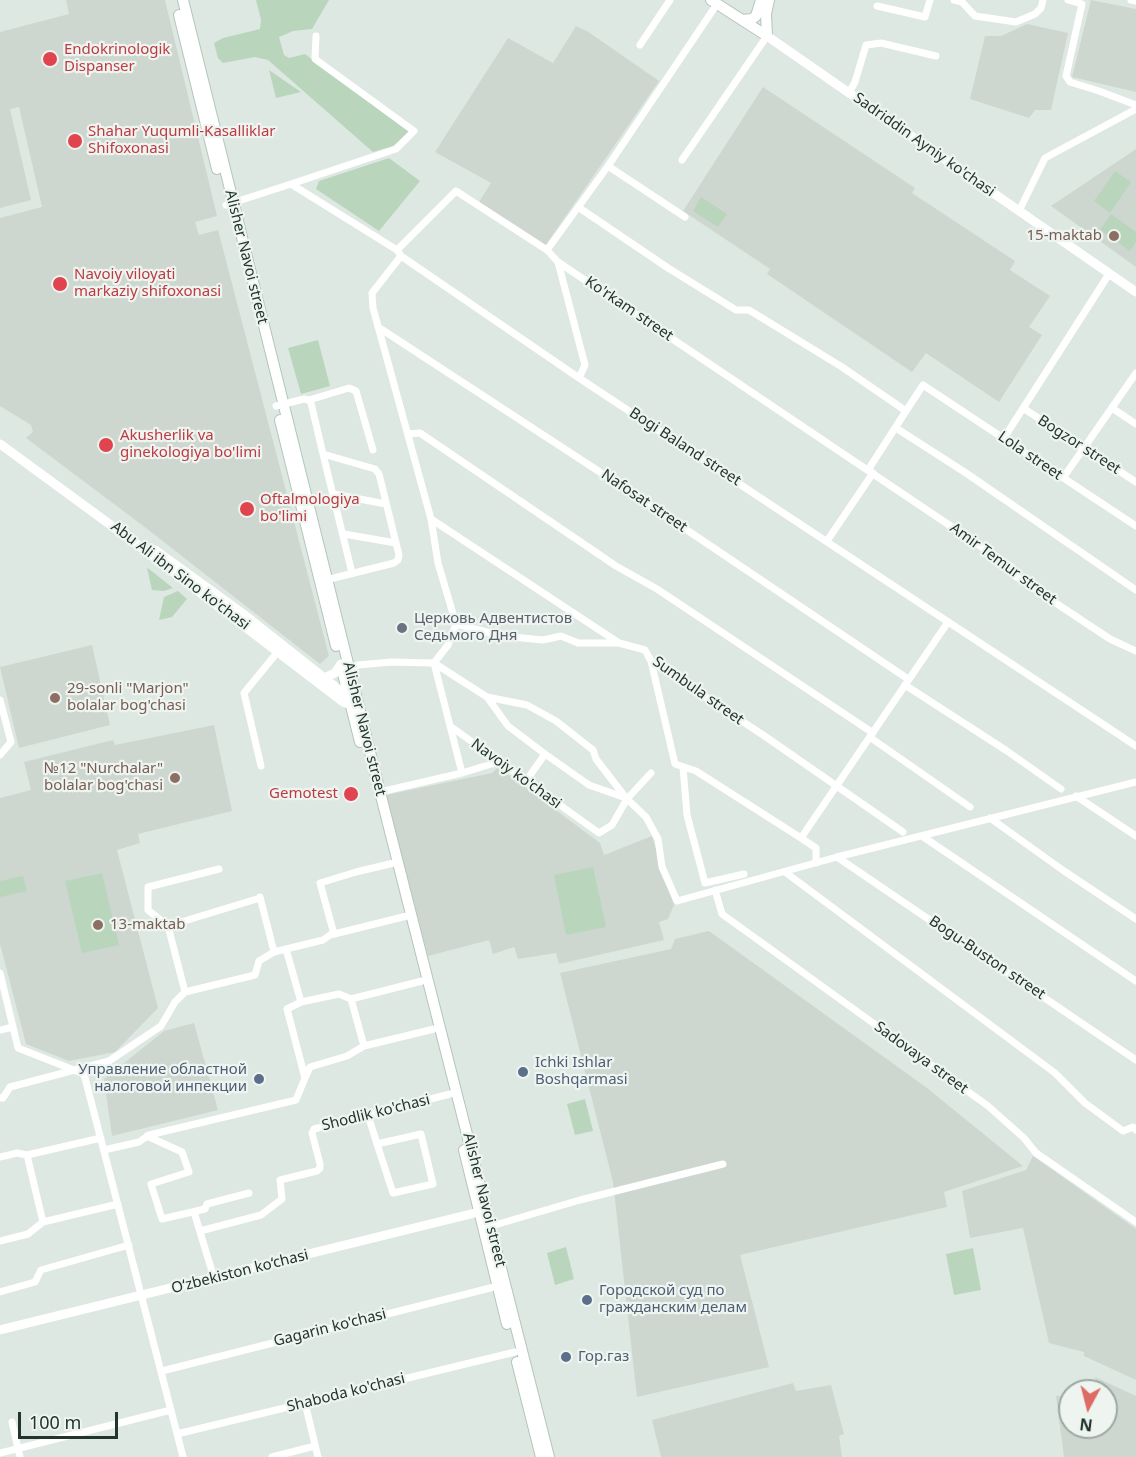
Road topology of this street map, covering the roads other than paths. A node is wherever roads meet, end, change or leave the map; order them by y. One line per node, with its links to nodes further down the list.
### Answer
1 (176, 0): 25 (main road, Alisher Navoi street)
2 (183, 0): 25 (main road, Alisher Navoi street)
3 (670, 0): 18 (street)
4 (769, 0): 14 (main road)
5 (930, 0): 13 (street)
6 (954, 0): 7 (street)
7 (1043, 0)
8 (1068, 0): 12 (street)
9 (1131, 0): 10 (street)
10 (1136, 1)
11 (714, 2): 15 (main road, Sadriddin Ayniy ko'chasi); 23 (street)
12 (1082, 2): 21 (street)
13 (877, 6)
14 (762, 8): 15 (main road); 17 (main road)
15 (742, 20): 17 (main road, Sadriddin Ayniy ko'chasi)
16 (316, 36): 24 (street)
17 (767, 36): 20 (street, Sadriddin Ayniy ko'chasi); 22 (street)
18 (640, 45)
19 (936, 56): 20 (street)
20 (849, 93): 27 (street, Sadriddin Ayniy ko'chasi)
21 (1136, 107): 27 (street)
22 (682, 160)
23 (608, 166): 26 (street); 28 (street)
24 (291, 184): 25 (street); 30 (street, Bogi Baland street)
25 (230, 205): 38 (main road, Alisher Navoi street)
26 (578, 207): 29 (street); 41 (street)
27 (1019, 211): 32 (street, Sadriddin Ayniy ko'chasi)
28 (685, 217)
29 (547, 250): 30 (street, Ko'rkam street); 31 (street, Ko'rkam street)
30 (399, 253): 34 (street); 36 (street, Bogi Baland street)
31 (558, 262): 36 (street); 51 (street, Ko'rkam street)
32 (1109, 274): 33 (street, Sadriddin Ayniy ko'chasi); 39 (street)
33 (1136, 292)
34 (378, 327): 44 (street); 73 (street, Nafosat street)
35 (1136, 373): 40 (street)
36 (579, 378): 59 (street, Bogi Baland street)
37 (309, 400): 38 (street); 49 (street); 50 (street)
38 (279, 404): 62 (main road, Alisher Navoi street)
39 (1023, 408): 46 (street); 48 (street, Bogzor street)
40 (1112, 408): 42 (street); 48 (street)
41 (906, 411): 43 (street); 46 (street, Lola street)
42 (1136, 424)
43 (896, 428): 51 (street); 63 (street)
44 (408, 434): 56 (street); 78 (street)
45 (0, 438): 67 (street, Abu Ali ibn Sino ko'chasi)
46 (1004, 438): 52 (street, Lola street)
47 (0, 444): 67 (street, Abu Ali ibn Sino ko'chasi)
48 (1084, 447): 52 (street); 53 (street, Bogzor street)
49 (373, 450)
50 (323, 454): 54 (street); 55 (street)
51 (871, 472): 59 (street); 68 (street, Amir Temur street)
52 (1063, 478): 57 (street, Lola street)
53 (1136, 482)
54 (333, 494): 55 (street); 58 (street)
55 (386, 504): 60 (street)
56 (431, 519): 65 (street); 66 (street, Sumbula street)
57 (1136, 526)
58 (344, 534): 60 (street); 61 (street)
59 (827, 541): 64 (street, Bogi Baland street)
60 (396, 543): 61 (street)
61 (352, 573): 62 (street)
62 (324, 580): 71 (main road, Alisher Navoi street)
63 (1136, 590)
64 (948, 622): 73 (street); 79 (street, Bogi Baland street)
65 (456, 624): 66 (street); 70 (street)
66 (619, 643): 69 (street, Sumbula street)
67 (281, 648): 72 (street, Abu Ali ibn Sino ko'chasi); 76 (street, Abu Ali ibn Sino ko'chasi); 83 (street)
68 (1136, 651)
69 (651, 661): 84 (street); 89 (street, Sumbula street)
70 (434, 663): 71 (street); 74 (street); 77 (street)
71 (344, 668): 72 (street); 76 (main road, Alisher Navoi street)
72 (324, 678): 76 (street, Abu Ali ibn Sino ko'chasi)
73 (907, 682): 78 (street); 90 (street, Nafosat street)
74 (487, 697): 80 (street); 93 (street)
75 (0, 700): 81 (street)
76 (354, 702): 91 (main road, Alisher Navoi street); 101 (main road, Alisher Navoi street)
77 (450, 726): 82 (street, Navoiy ko'chasi); 85 (street)
78 (872, 735): 89 (street); 94 (street)
79 (1136, 746)
80 (545, 754): 87 (street); 93 (street)
81 (0, 755)
82 (498, 762): 85 (street); 87 (street, Navoiy ko'chasi)
83 (261, 766)
84 (683, 767): 99 (street); 105 (street)
85 (462, 773): 91 (street)
86 (651, 773): 93 (street)
87 (526, 781): 93 (street, Navoiy ko'chasi)
88 (1136, 782): 92 (street)
89 (836, 785): 96 (street, Sumbula street); 99 (street)
90 (1061, 789)
91 (380, 792): 101 (main road, Alisher Navoi street)
92 (1076, 796): 95 (street); 98 (street)
93 (627, 799): 106 (street)
94 (970, 807)
95 (990, 818): 97 (street); 108 (street)
96 (903, 832)
97 (922, 836): 100 (street); 115 (street)
98 (1136, 836)
99 (801, 838): 102 (street)
100 (837, 857): 102 (street); 123 (street, Bogu-Buston street)
101 (395, 863): 107 (main road, Alisher Navoi street); 110 (street)
102 (816, 863): 104 (street)
103 (219, 869): 109 (street)
104 (785, 872): 106 (street); 129 (street)
105 (744, 874)
106 (715, 890): 142 (street, Sadovaya street)
107 (408, 916): 110 (street); 114 (main road, Alisher Navoi street); 143 (main road, Alisher Navoi street)
108 (1136, 919)
109 (168, 926): 112 (street); 116 (street)
110 (334, 934): 111 (street)
111 (286, 949): 112 (street); 118 (street)
112 (274, 952): 116 (street)
113 (0, 973): 119 (street)
114 (422, 981): 117 (street); 120 (main road, Alisher Navoi street)
115 (1136, 981)
116 (185, 992): 124 (street)
117 (351, 999): 118 (street); 122 (street)
118 (301, 1002): 125 (street)
119 (13, 1027): 121 (street); 124 (street)
120 (434, 1029): 122 (street); 126 (main road, Alisher Navoi street)
121 (0, 1030)
122 (364, 1046): 125 (street)
123 (1136, 1060)
124 (77, 1071): 127 (street); 131 (street)
125 (305, 1078): 130 (street)
126 (450, 1094): 128 (street, Shodlik ko'chasi); 140 (main road, Alisher Navoi street)
127 (0, 1098)
128 (368, 1115): 132 (street); 144 (street, Shodlik ko'chasi)
129 (1136, 1130)
130 (147, 1136): 133 (street); 139 (street)
131 (101, 1138): 133 (street); 134 (street)
132 (377, 1144): 132 (street, Shodlik ko'chasi)
133 (104, 1150): 138 (street)
134 (27, 1155): 135 (street); 141 (street)
135 (0, 1157)
136 (723, 1164): 143 (street)
137 (249, 1193): 139 (street)
138 (118, 1204): 141 (street); 146 (street)
139 (194, 1212): 144 (street)
140 (479, 1212): 143 (main road, Alisher Navoi street); 147 (street, O‘zbekiston ko‘chasi)
141 (44, 1222): 145 (street)
142 (1136, 1222)
143 (487, 1227): 148 (main road, Alisher Navoi street); 166 (main road, Alisher Navoi street)
144 (200, 1231): 147 (street)
145 (0, 1241)
146 (129, 1245): 149 (street); 150 (street)
147 (214, 1278): 150 (street, O‘zbekiston ko‘chasi)
148 (498, 1286): 152 (main road, Alisher Navoi street); 153 (street, Gagarin ko'chasi)
149 (0, 1292)
150 (142, 1296): 151 (street, O‘zbekiston ko‘chasi); 153 (street)
151 (0, 1330)
152 (514, 1352): 154 (street, Shaboda ko'chasi); 165 (main road, Alisher Navoi street)
153 (162, 1371): 155 (street)
154 (305, 1403): 157 (street, Shaboda ko'chasi); 158 (street)
155 (171, 1410): 157 (street); 159 (street)
156 (12, 1422): 159 (street)
157 (177, 1434): 162 (street)
158 (315, 1446): 163 (street); 164 (street)
159 (18, 1449): 160 (street); 161 (street)
160 (0, 1453)
161 (20, 1457)
162 (183, 1457)
163 (272, 1457)
164 (318, 1457)
165 (541, 1457)
166 (549, 1457)

